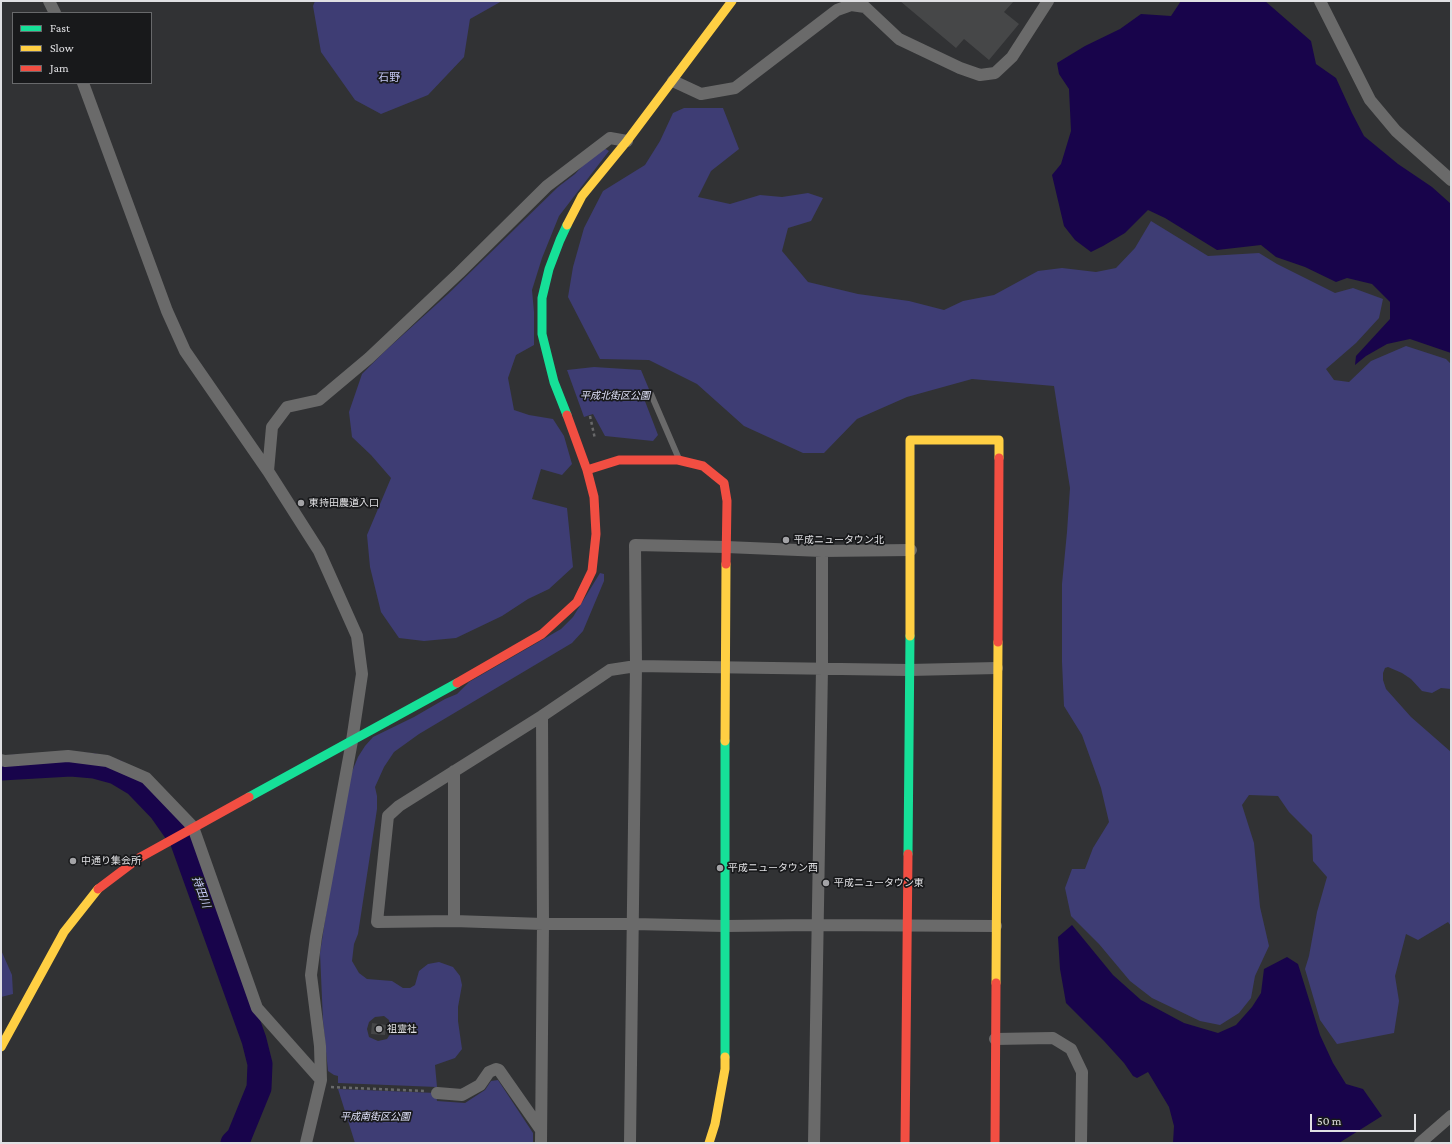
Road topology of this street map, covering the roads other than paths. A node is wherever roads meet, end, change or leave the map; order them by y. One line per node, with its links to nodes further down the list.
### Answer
1 (49, 1): 5 (street)
2 (732, 1): 6 (street)
3 (1048, 1): 6 (street)
4 (1320, 1): 9 (street)
5 (54, 12)
6 (673, 81): 8 (street)
7 (84, 84): 13 (street)
8 (627, 141): 12 (street); 13 (street)
9 (1451, 180)
10 (651, 394): 11 (lane)
11 (680, 461): 12 (street); 14 (street)
12 (587, 470): 23 (street)
13 (268, 471): 23 (street)
14 (726, 547): 16 (street); 17 (street); 18 (street)
15 (911, 550): 16 (street); 20 (street); 21 (street)
16 (822, 551): 19 (street)
17 (636, 666): 18 (street); 22 (street); 29 (street)
18 (725, 667): 19 (street); 32 (street)
19 (822, 668): 21 (street); 30 (street)
20 (997, 668): 21 (street); 33 (street)
21 (909, 670): 31 (street)
22 (542, 716): 25 (street); 28 (street)
23 (352, 741): 26 (street); 36 (street)
24 (1, 760): 26 (street)
25 (454, 771): 27 (street); 27 (street)
26 (190, 829): 35 (street); 36 (street)
27 (454, 921): 28 (street)
28 (543, 924): 29 (street); 39 (street)
29 (633, 924): 32 (street); 42 (street)
30 (817, 925): 31 (street); 32 (street); 44 (street)
31 (907, 925): 33 (street); 45 (street)
32 (725, 926): 43 (street)
33 (996, 926): 34 (street)
34 (995, 1039): 46 (street); 47 (street)
35 (1, 1047)
36 (324, 1084): 40 (street)
37 (437, 1093): 39 (street)
38 (1451, 1116): 48 (street)
39 (541, 1130): 41 (street)
40 (306, 1143)
41 (541, 1143)
42 (630, 1143)
43 (709, 1143)
44 (814, 1143)
45 (905, 1143)
46 (995, 1143)
47 (1081, 1143)
48 (1420, 1143)

